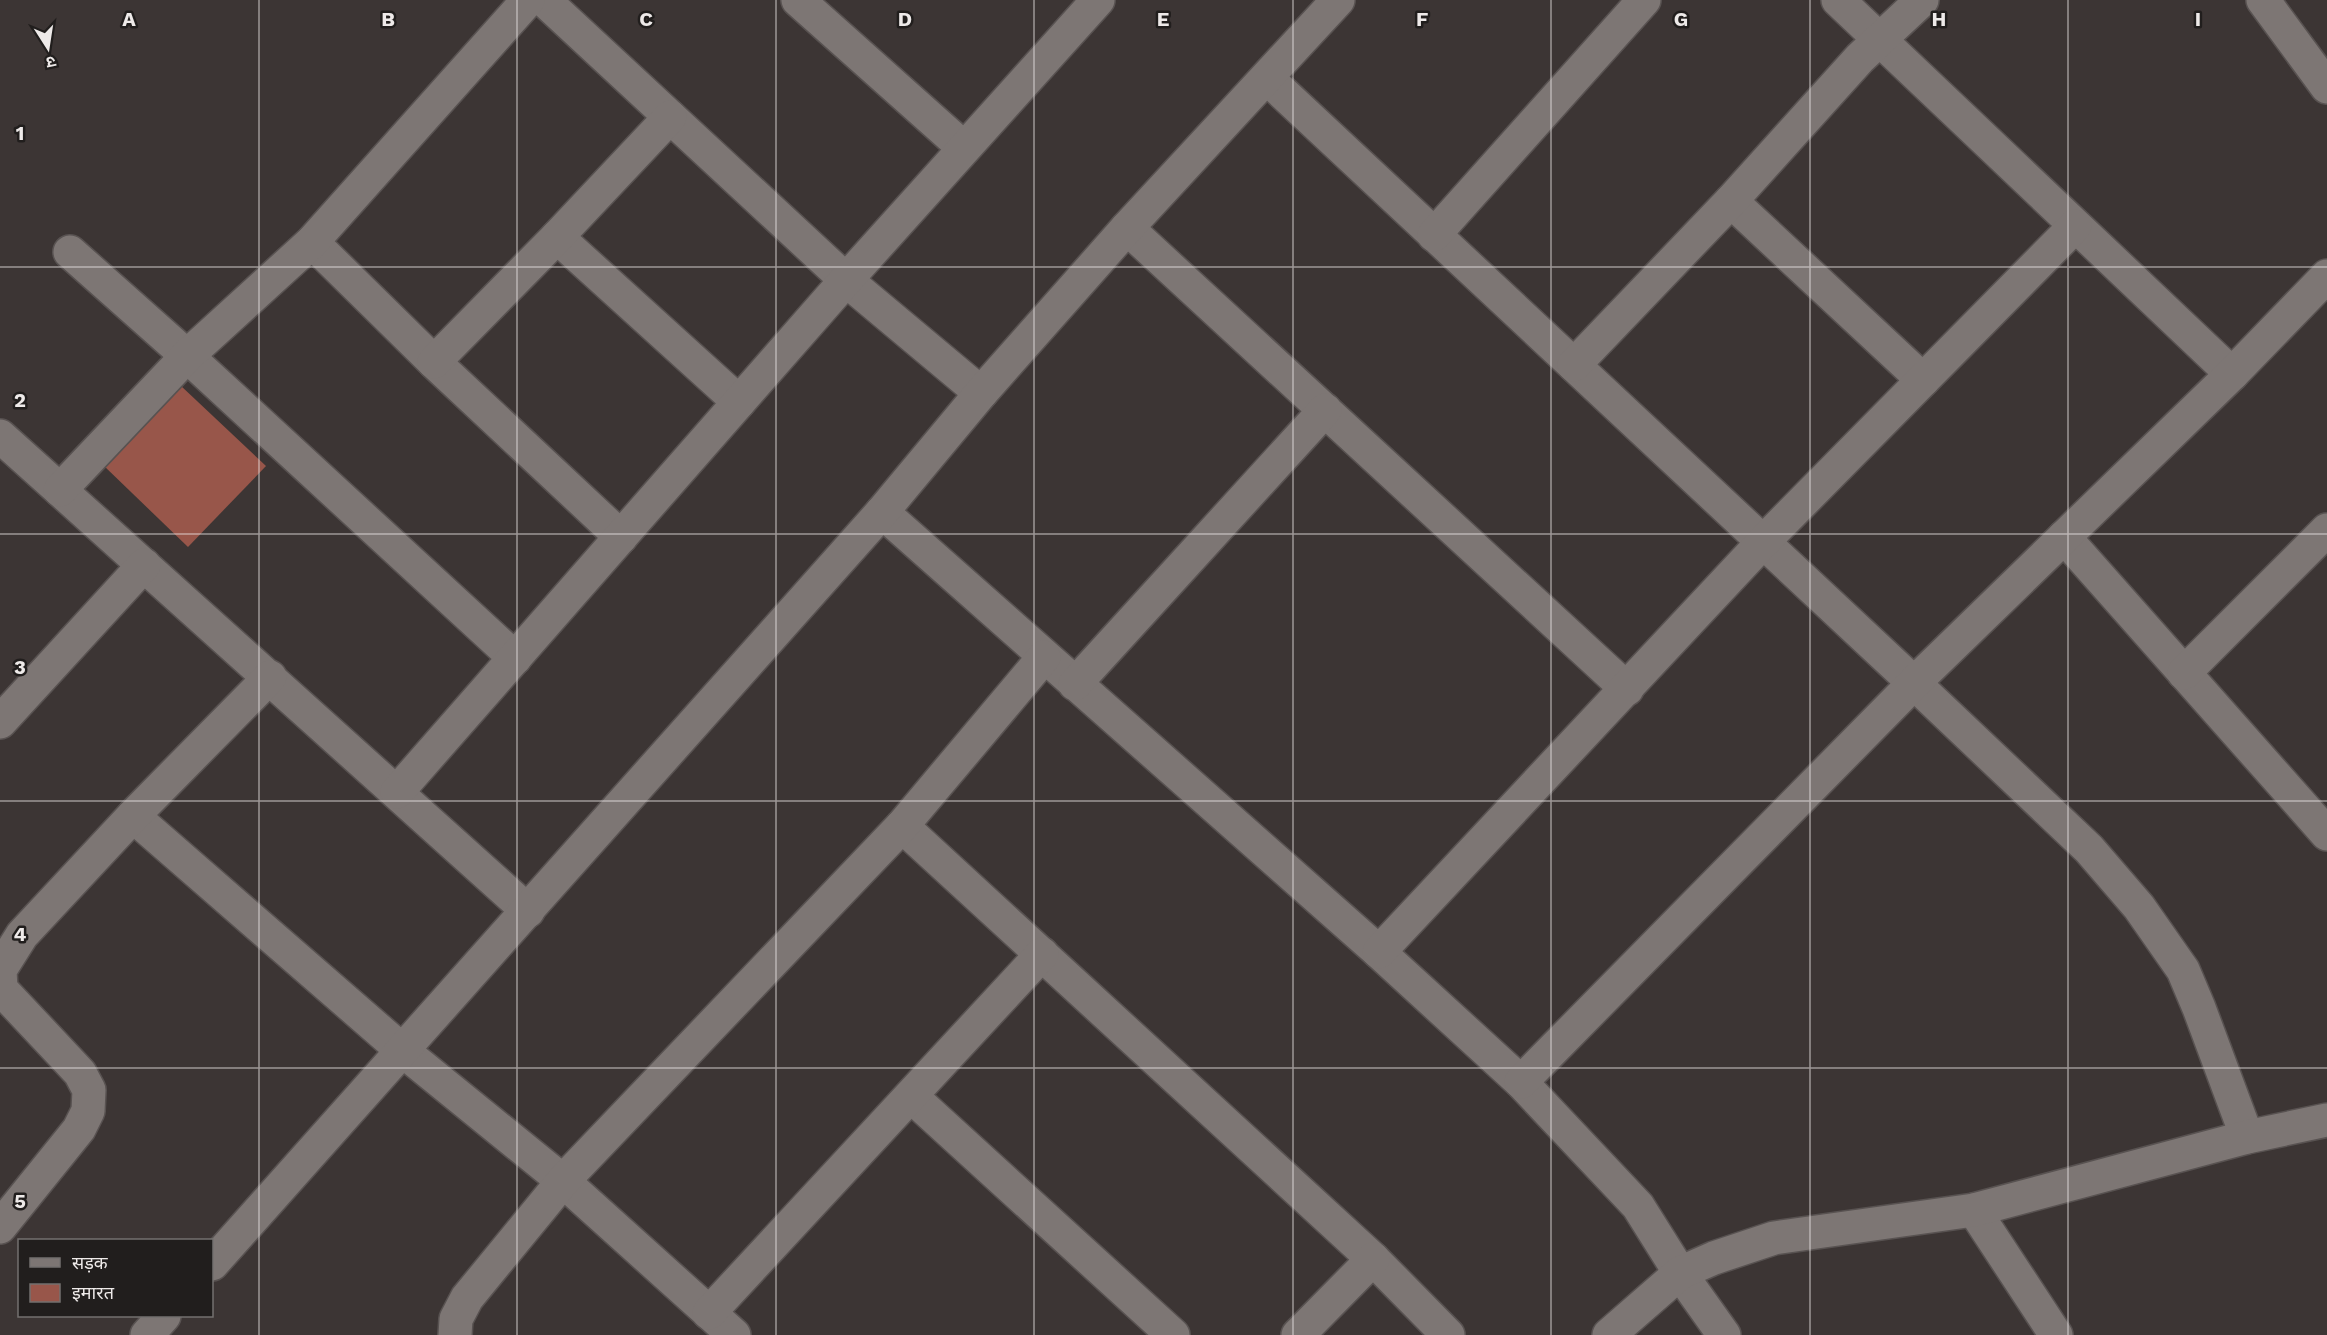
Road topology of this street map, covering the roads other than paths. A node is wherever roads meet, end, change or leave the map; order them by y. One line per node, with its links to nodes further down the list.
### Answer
1 (528, 0): 20 (street)
2 (544, 0): 13 (street)
3 (798, 0): 14 (street)
4 (1098, 0): 14 (street)
5 (1338, 0): 11 (street)
6 (1644, 0): 18 (street)
7 (1838, 0): 10 (street)
8 (1922, 0): 10 (street)
9 (2263, 0): 12 (street)
10 (1880, 39): 15 (street); 16 (street)
11 (1267, 78): 17 (street); 18 (street)
12 (2327, 87)
13 (670, 117): 19 (street); 23 (street)
14 (964, 148): 23 (street)
15 (1731, 201): 26 (street); 28 (street)
16 (2075, 226): 27 (street); 28 (street)
17 (1127, 228): 29 (street); 31 (street)
18 (1434, 235): 26 (street)
19 (557, 237): 25 (street); 30 (street)
20 (312, 242): 24 (street); 25 (street)
21 (70, 252): 24 (street)
22 (2327, 276): 27 (street)
23 (846, 280): 29 (street); 30 (street)
24 (187, 356): 33 (street); 41 (street)
25 (434, 362): 36 (street)
26 (1574, 365): 38 (street)
27 (2232, 374): 37 (street)
28 (1923, 380): 38 (street)
29 (981, 393): 34 (street)
30 (739, 402): 36 (street)
31 (1324, 410): 45 (street); 46 (street)
32 (0, 436): 33 (street)
33 (60, 490): 39 (street)
34 (882, 512): 40 (street); 52 (street)
35 (2327, 530): 42 (street)
36 (621, 537): 41 (street)
37 (2064, 537): 42 (street); 44 (street)
38 (1763, 542): 44 (street); 46 (street)
39 (144, 564): 43 (street); 47 (street)
40 (1044, 657): 45 (street); 50 (street)
41 (515, 658): 48 (street)
42 (2184, 673): 51 (street)
43 (270, 677): 48 (street); 49 (street)
44 (1914, 683): 56 (street); 59 (street)
45 (1075, 684): 53 (street)
46 (1627, 689): 53 (street)
47 (6, 704)
48 (397, 792): 52 (street)
49 (133, 816): 55 (street); 62 (street)
50 (902, 826): 54 (street); 60 (street)
51 (2327, 834)
52 (528, 911): 55 (street)
53 (1379, 952): 56 (street)
54 (1042, 954): 57 (street); 63 (street)
55 (403, 1051): 60 (street); 64 (street)
56 (1521, 1082): 65 (street)
57 (911, 1096): 66 (street); 69 (street)
58 (2327, 1120): 59 (street)
59 (2247, 1137): 61 (street)
60 (563, 1180): 66 (street); 67 (street)
61 (1974, 1210): 65 (street); 74 (street)
62 (0, 1227)
63 (1373, 1259): 70 (street); 71 (street)
64 (213, 1263)
65 (1680, 1273): 72 (street); 73 (street)
66 (708, 1313): 68 (street)
67 (455, 1335)
68 (734, 1335)
69 (1173, 1335)
70 (1298, 1335)
71 (1448, 1335)
72 (1609, 1335)
73 (1724, 1335)
74 (2056, 1335)

